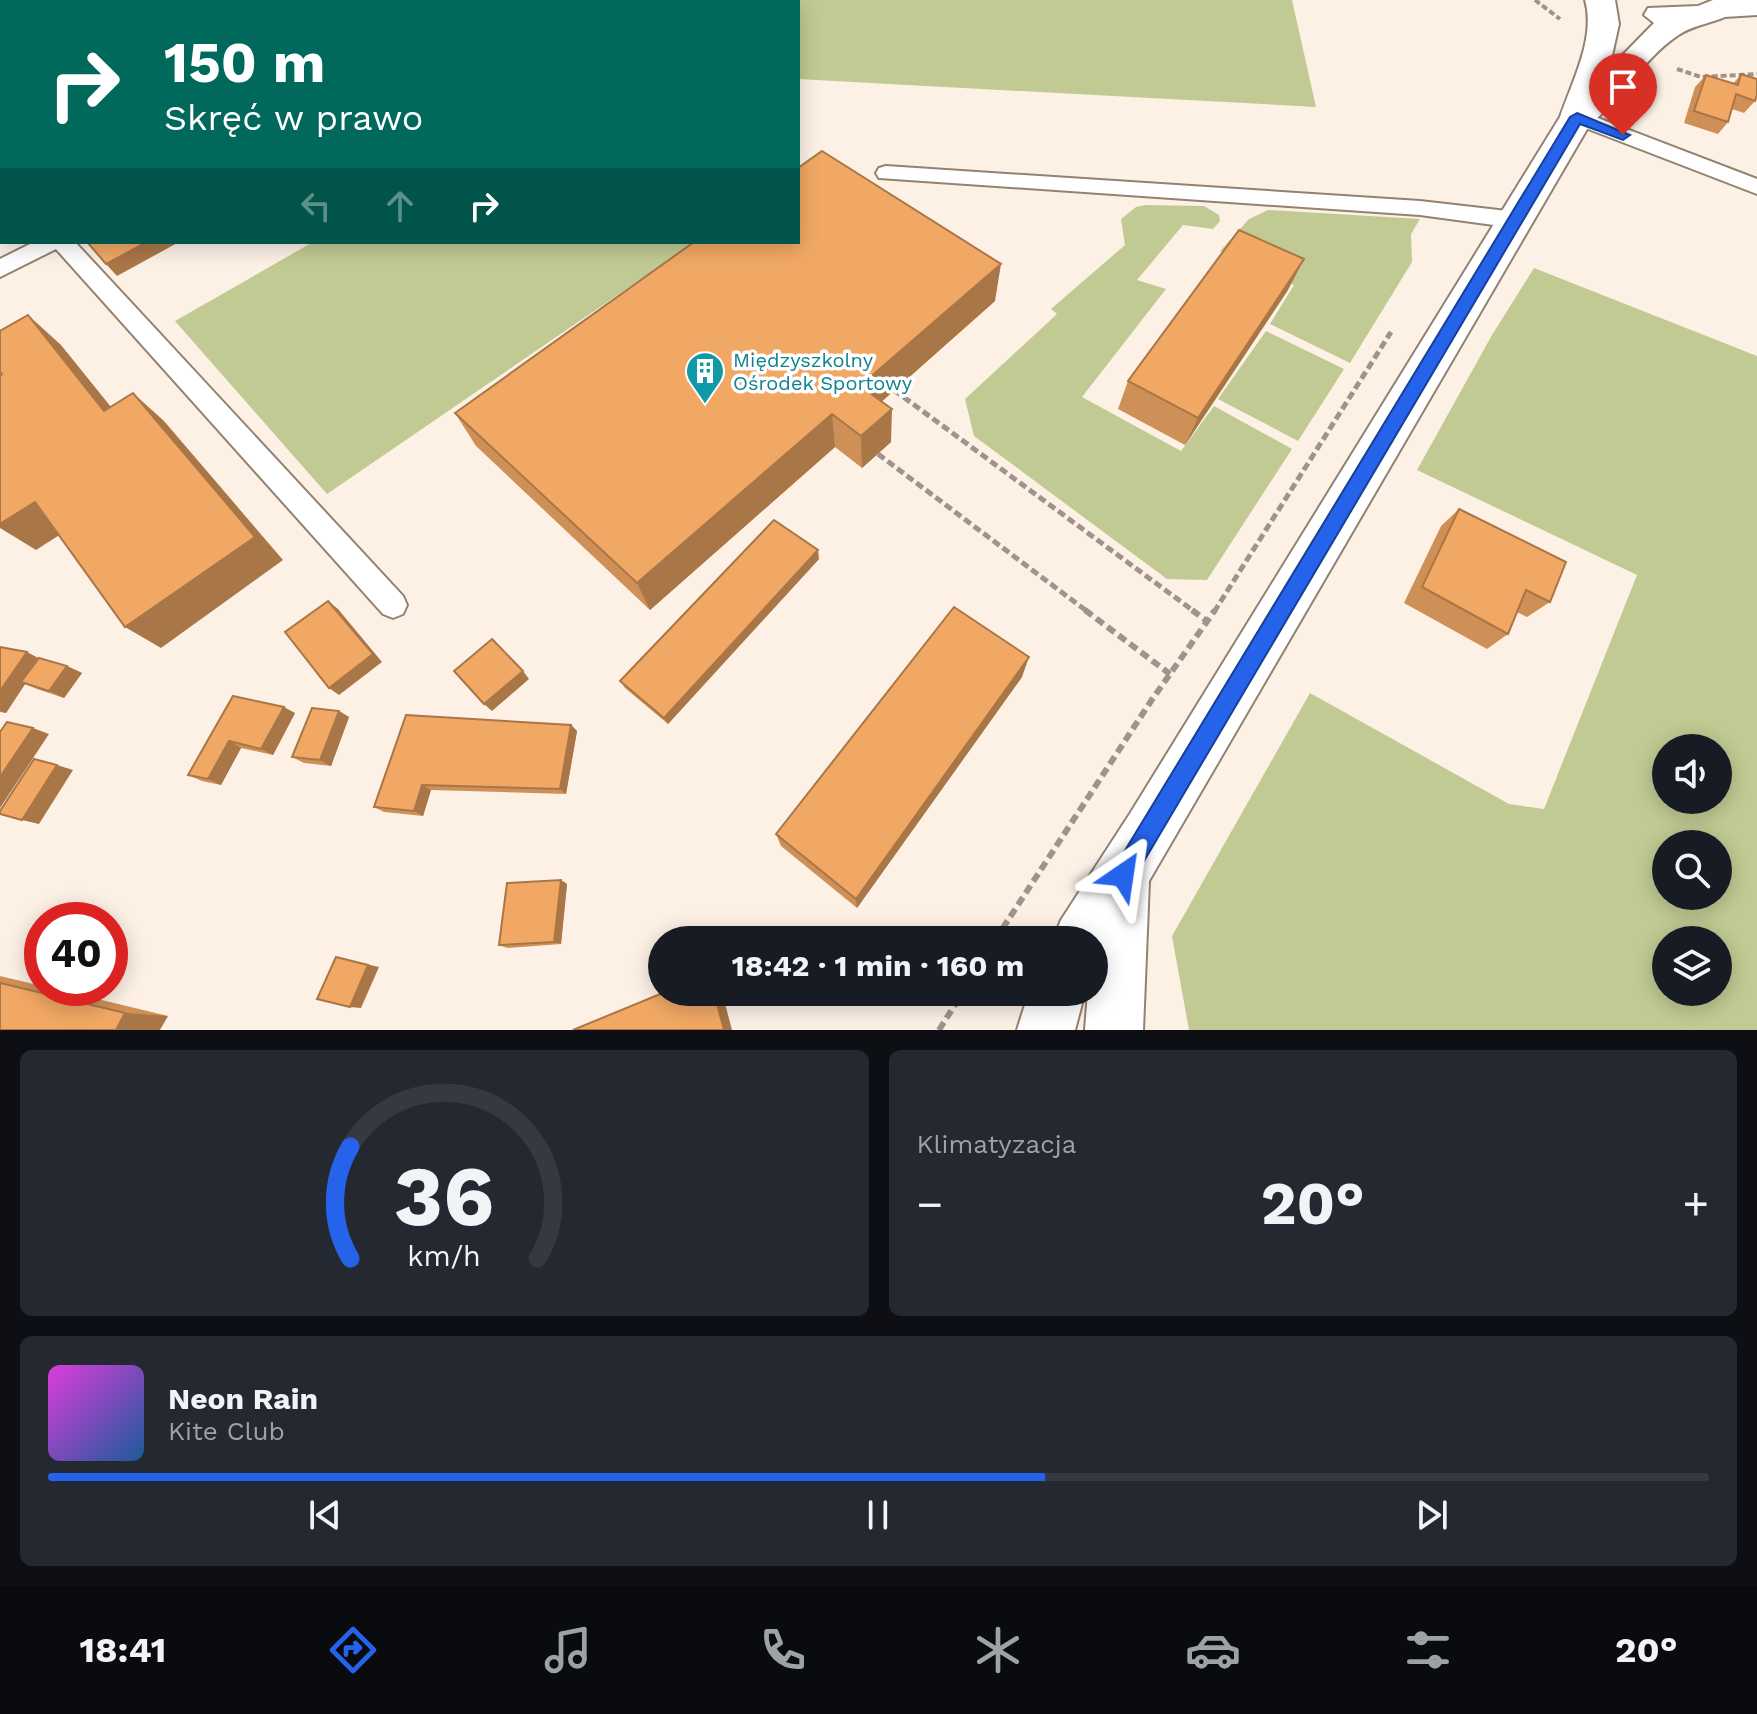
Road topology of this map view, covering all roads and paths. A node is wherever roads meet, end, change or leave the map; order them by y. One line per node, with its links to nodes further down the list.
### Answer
1 (1535, 0): 6 (path)
2 (1603, 0): 5 (street); 9 (street)
3 (1728, 4): 4 (street); 5 (street)
4 (1757, 6)
5 (1689, 17): 9 (street)
6 (1569, 25)
7 (1675, 68): 8 (path)
8 (1757, 74)
9 (1577, 117): 11 (lane); 12 (street)
10 (886, 173): 12 (lane)
11 (1757, 187)
12 (1516, 220): 22 (street)
13 (48, 244): 15 (lane)
14 (64, 244): 19 (lane)
15 (0, 269)
16 (1396, 323): 20 (path)
17 (894, 390): 20 (path)
18 (878, 454): 21 (path)
19 (393, 605)
20 (1208, 622): 21 (path)
21 (1170, 674): 23 (path)
22 (1123, 875): 24 (street); 29 (street)
23 (1004, 926)
24 (1090, 926)
25 (954, 1006): 27 (path)
26 (1053, 1006): 28 (street)
27 (939, 1030)
28 (1046, 1030)
29 (1114, 1030)

